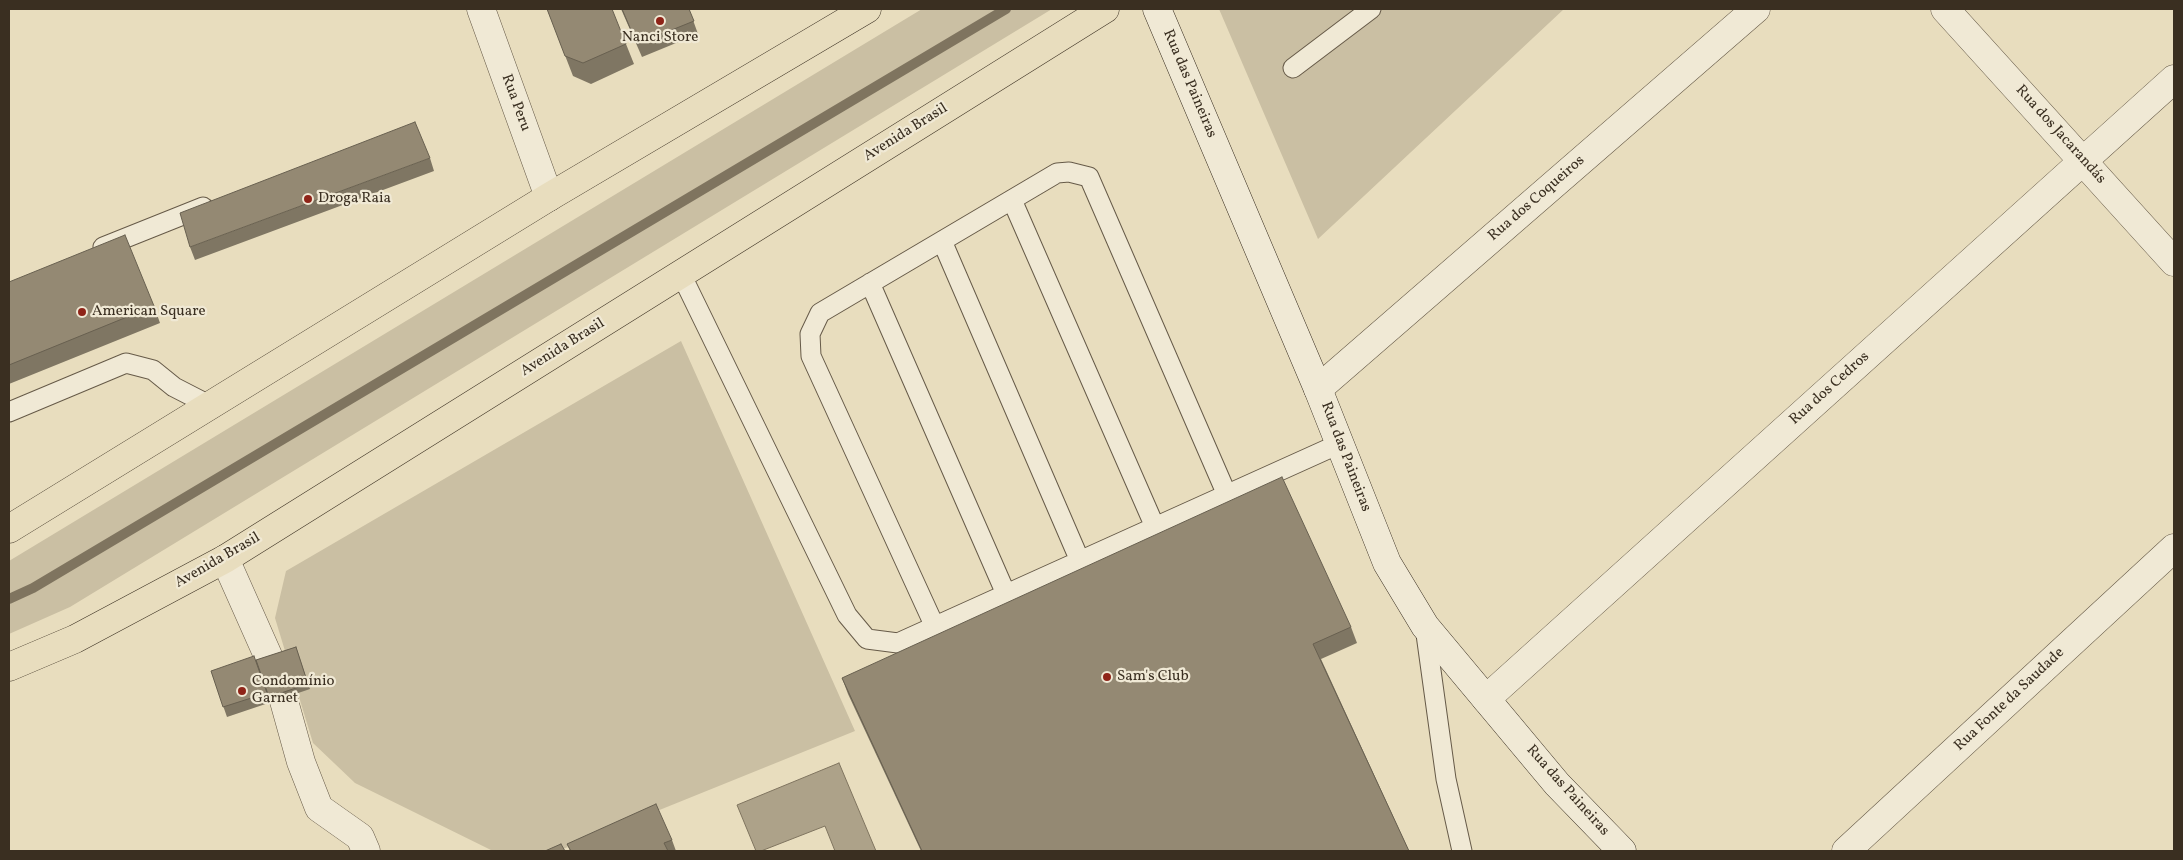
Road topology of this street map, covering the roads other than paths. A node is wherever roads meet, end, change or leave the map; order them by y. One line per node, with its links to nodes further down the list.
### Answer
1 (482, 9): 11 (street, Rua Peru)
2 (867, 9): 11 (main road)
3 (1105, 9): 17 (main road, Avenida Brasil)
4 (1157, 9): 19 (street, Rua das Paineiras)
5 (1371, 9): 8 (lane)
6 (1756, 9): 19 (street, Rua dos Coqueiros)
7 (1945, 9): 10 (street, Rua dos Jacarandás)
8 (1293, 68)
9 (2174, 79): 10 (street, Rua dos Cedros)
10 (2083, 161): 16 (street, Rua dos Jacarandás); 33 (street, Rua dos Cedros)
11 (549, 197): 20 (main road)
12 (222, 200): 15 (lane)
13 (1012, 200): 14 (lane); 23 (lane); 24 (lane)
14 (942, 241): 18 (lane); 28 (lane)
15 (83, 254)
16 (2174, 262)
17 (681, 274): 27 (main road, Avenida Brasil); 31 (lane)
18 (870, 283): 29 (lane); 31 (lane)
19 (1318, 389): 22 (street, Rua das Paineiras)
20 (211, 406): 21 (lane); 25 (main road)
21 (9, 412)
22 (1340, 444): 23 (lane); 30 (street, Rua das Paineiras)
23 (1227, 495): 24 (lane)
24 (1155, 527): 28 (lane)
25 (9, 529)
26 (2174, 548): 37 (street, Rua Fonte da Saudade)
27 (225, 559): 32 (main road, Avenida Brasil); 34 (street)
28 (1080, 561): 29 (lane)
29 (1006, 594): 31 (lane)
30 (1425, 626): 33 (street, Rua das Paineiras); 35 (lane)
31 (935, 627)
32 (9, 667)
33 (1486, 698): 36 (street, Rua das Paineiras)
34 (366, 851)
35 (1462, 851)
36 (1622, 851)
37 (1846, 851)

